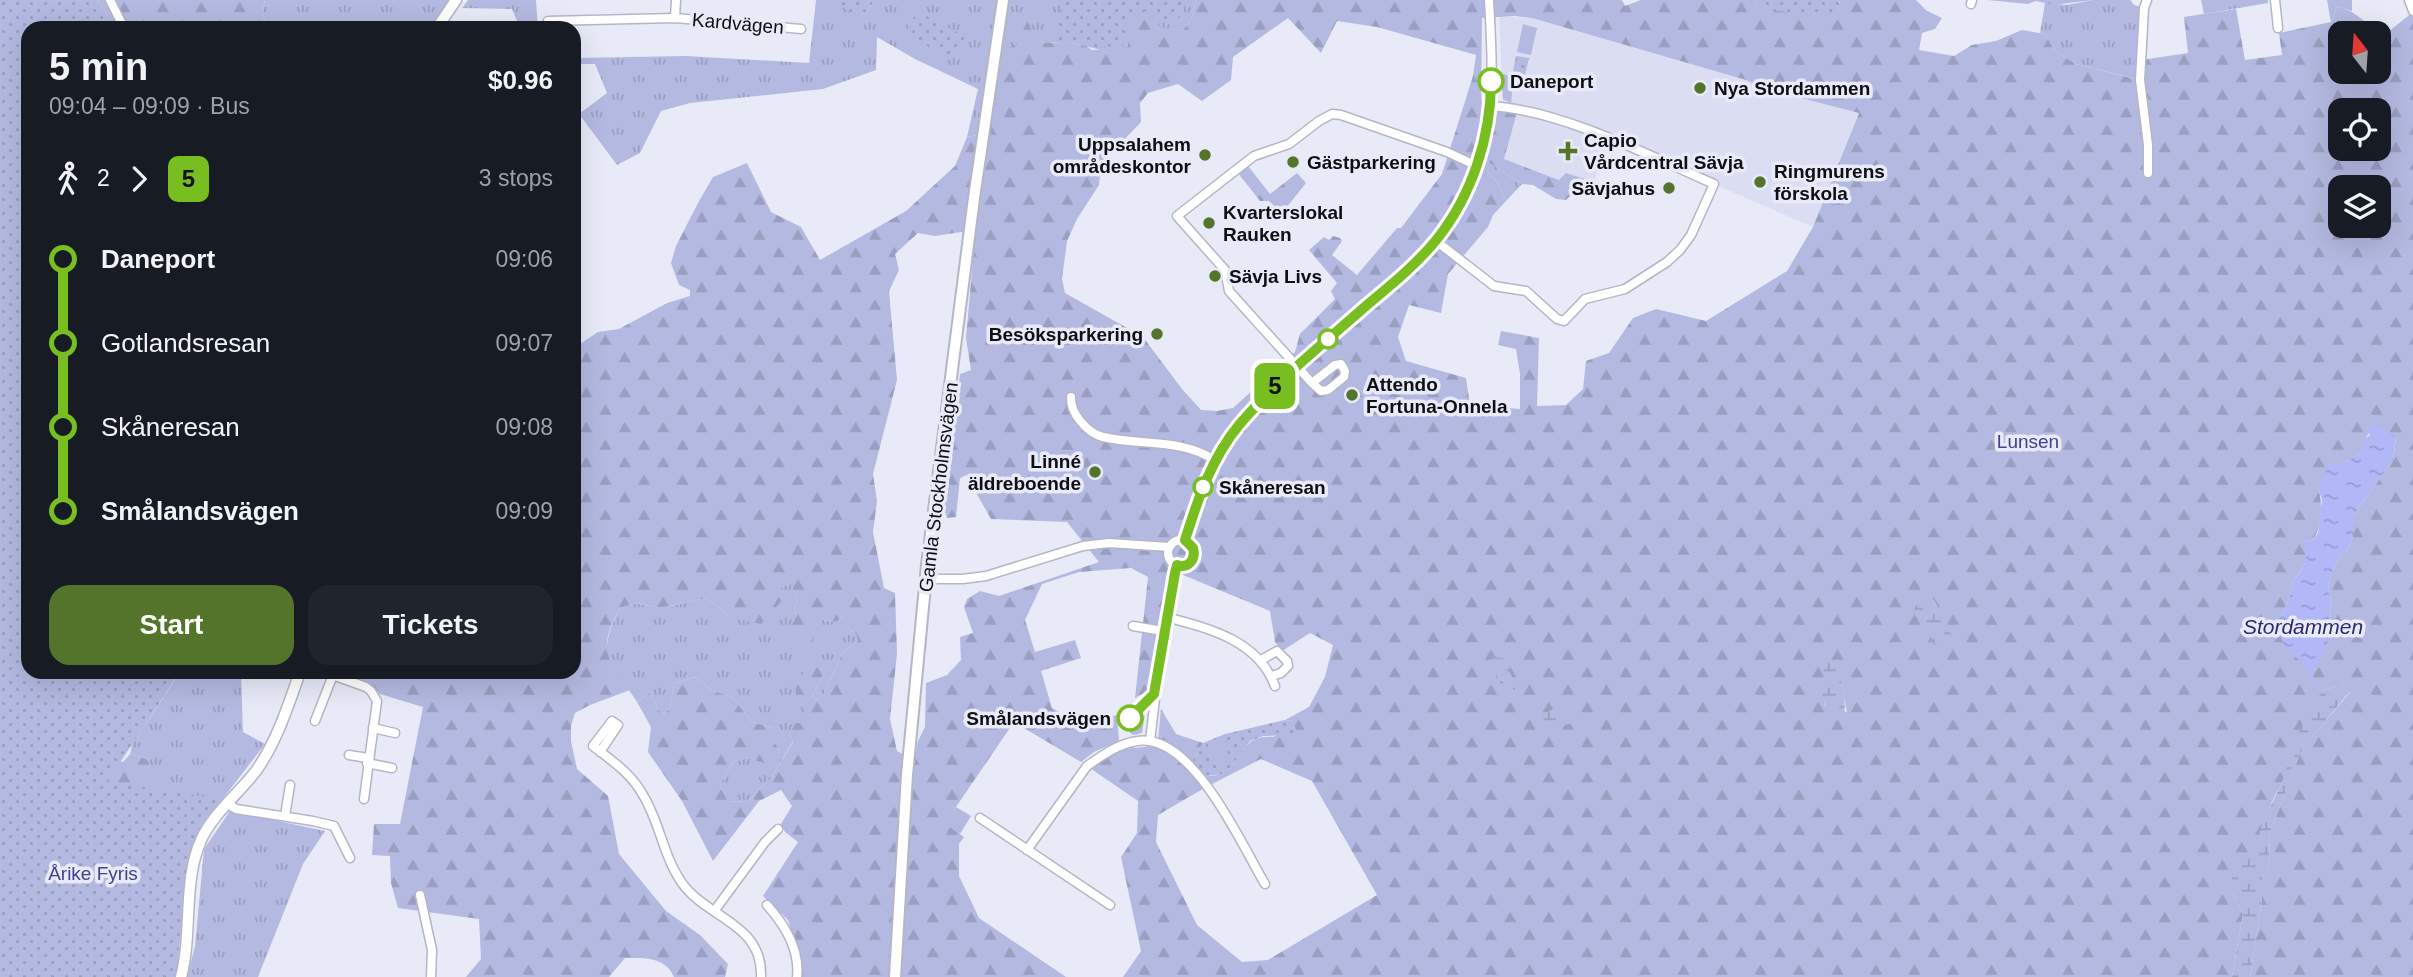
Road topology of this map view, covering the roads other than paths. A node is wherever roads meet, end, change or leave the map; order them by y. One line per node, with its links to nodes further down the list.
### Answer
1 (110, 0): 11 (street)
2 (456, 0): 12 (street)
3 (676, 0): 10 (street, Kardvägen)
4 (1003, 0): 27 (main road, Gamla Stockholmsvägen)
5 (1489, 0): 16 (street)
6 (2147, 0): 18 (street)
7 (2275, 0): 14 (street)
8 (2409, 0): 9 (street)
9 (2413, 11)
10 (675, 18): 13 (street, Kardvägen); 15 (street, Kardvägen)
11 (120, 21)
12 (442, 21)
13 (548, 21)
14 (2278, 28)
15 (801, 29)
16 (1490, 106): 17 (street); 19 (street)
17 (1477, 166): 19 (street); 20 (street)
18 (2148, 173)
19 (1436, 241): 20 (street)
20 (1297, 365): 21 (street); 23 (street)
21 (1312, 383)
22 (1071, 397): 23 (street)
23 (1216, 461): 24 (street)
24 (1185, 540): 25 (street); 26 (street)
25 (1169, 547): 26 (street); 27 (street)
26 (1177, 565): 28 (street)
27 (926, 579): 62 (main road, Gamla Stockholmsvägen)
28 (1166, 617): 30 (street); 31 (street)
29 (1133, 626): 30 (street)
30 (1163, 631): 40 (street)
31 (1261, 660): 32 (street); 32 (street)
32 (1272, 676): 36 (street)
33 (298, 679): 47 (street)
34 (331, 679): 37 (street)
35 (344, 679): 38 (street)
36 (1275, 686)
37 (315, 721)
38 (373, 728): 39 (street); 43 (street)
39 (395, 733)
40 (1150, 741): 51 (street); 53 (street)
41 (600, 752): 57 (street)
42 (349, 755): 43 (street)
43 (367, 760): 44 (street); 46 (street)
44 (392, 768)
45 (290, 785): 48 (street)
46 (363, 799)
47 (228, 804): 48 (street); 58 (street)
48 (285, 816): 52 (street)
49 (980, 818): 51 (street)
50 (778, 829): 57 (street)
51 (1027, 850): 56 (street)
52 (350, 858)
53 (1265, 884)
54 (419, 895): 59 (street)
55 (767, 905): 61 (street)
56 (1110, 905)
57 (715, 910): 60 (street)
58 (181, 977)
59 (431, 977)
60 (761, 977)
61 (797, 977)
62 (895, 977)

